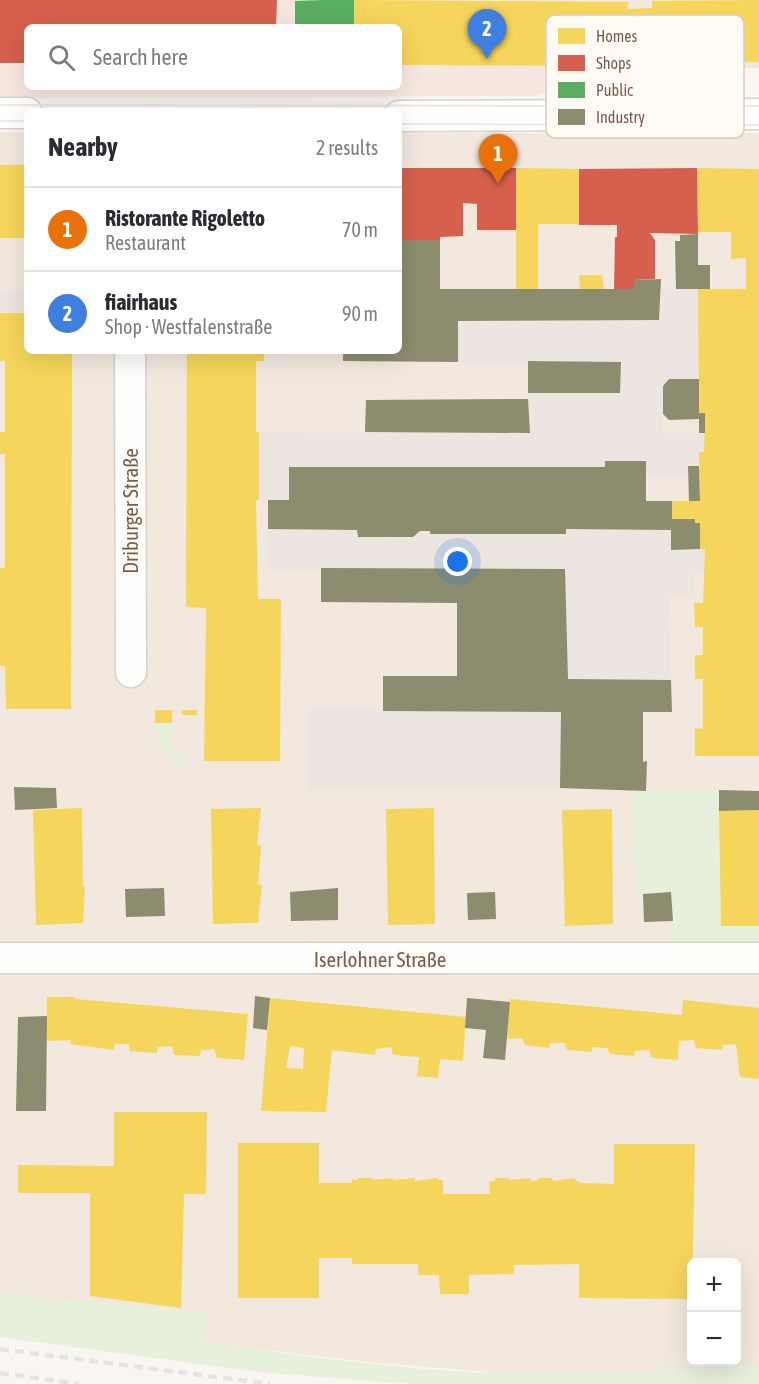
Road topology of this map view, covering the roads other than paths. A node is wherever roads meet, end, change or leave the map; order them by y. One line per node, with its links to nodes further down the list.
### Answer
1 (0, 113): 2 (street)
2 (24, 113)
3 (744, 114): 4 (street)
4 (759, 114)
5 (546, 115): 6 (street)
6 (402, 116)
7 (130, 354): 8 (street, Driburger Straße)
8 (131, 672)
9 (0, 958): 10 (street, Iserlohner Straße)
10 (759, 958)

